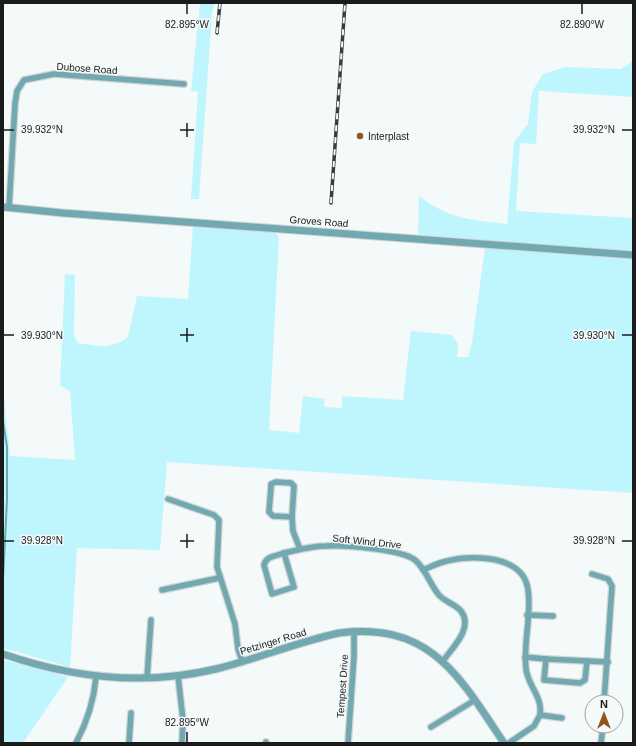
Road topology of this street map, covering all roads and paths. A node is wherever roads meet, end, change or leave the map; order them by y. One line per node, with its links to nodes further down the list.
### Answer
1 (184, 84): 2 (street, Dubose Road)
2 (6, 207): 3 (street, Groves Road)
3 (633, 255)
4 (168, 499): 10 (street)
5 (292, 517): 5 (street); 6 (street)
6 (300, 549): 7 (street, Soft Wind Drive); 8 (street, Soft Wind Drive)
7 (284, 554): 7 (street, Soft Wind Drive)
8 (423, 570): 12 (street); 20 (street, Soft Wind Drive)
9 (592, 574): 22 (street)
10 (219, 578): 11 (street); 19 (street)
11 (162, 590)
12 (527, 614): 13 (street); 17 (street)
13 (553, 616)
14 (151, 620): 25 (street)
15 (354, 631): 19 (street, Petzinger Road); 20 (street, Petzinger Road); 35 (street, Tempest Drive)
16 (3, 654): 24 (street, Petzinger Road)
17 (525, 657): 18 (street); 29 (street)
18 (546, 659): 21 (street); 21 (street)
19 (242, 661): 23 (street, Petzinger Road)
20 (443, 661): 27 (street, Petzinger Road)
21 (586, 662): 22 (street)
22 (608, 662): 26 (street)
23 (178, 676): 25 (street, Petzinger Road); 34 (street)
24 (96, 677): 25 (street, Petzinger Road); 32 (street)
25 (146, 678)
26 (605, 694)
27 (475, 700): 31 (street); 36 (street, Petzinger Road)
28 (131, 713): 33 (street)
29 (540, 716): 30 (street); 37 (street)
30 (562, 718)
31 (431, 726)
32 (76, 743)
33 (129, 743)
34 (182, 743)
35 (348, 743)
36 (504, 743)
37 (509, 743)

